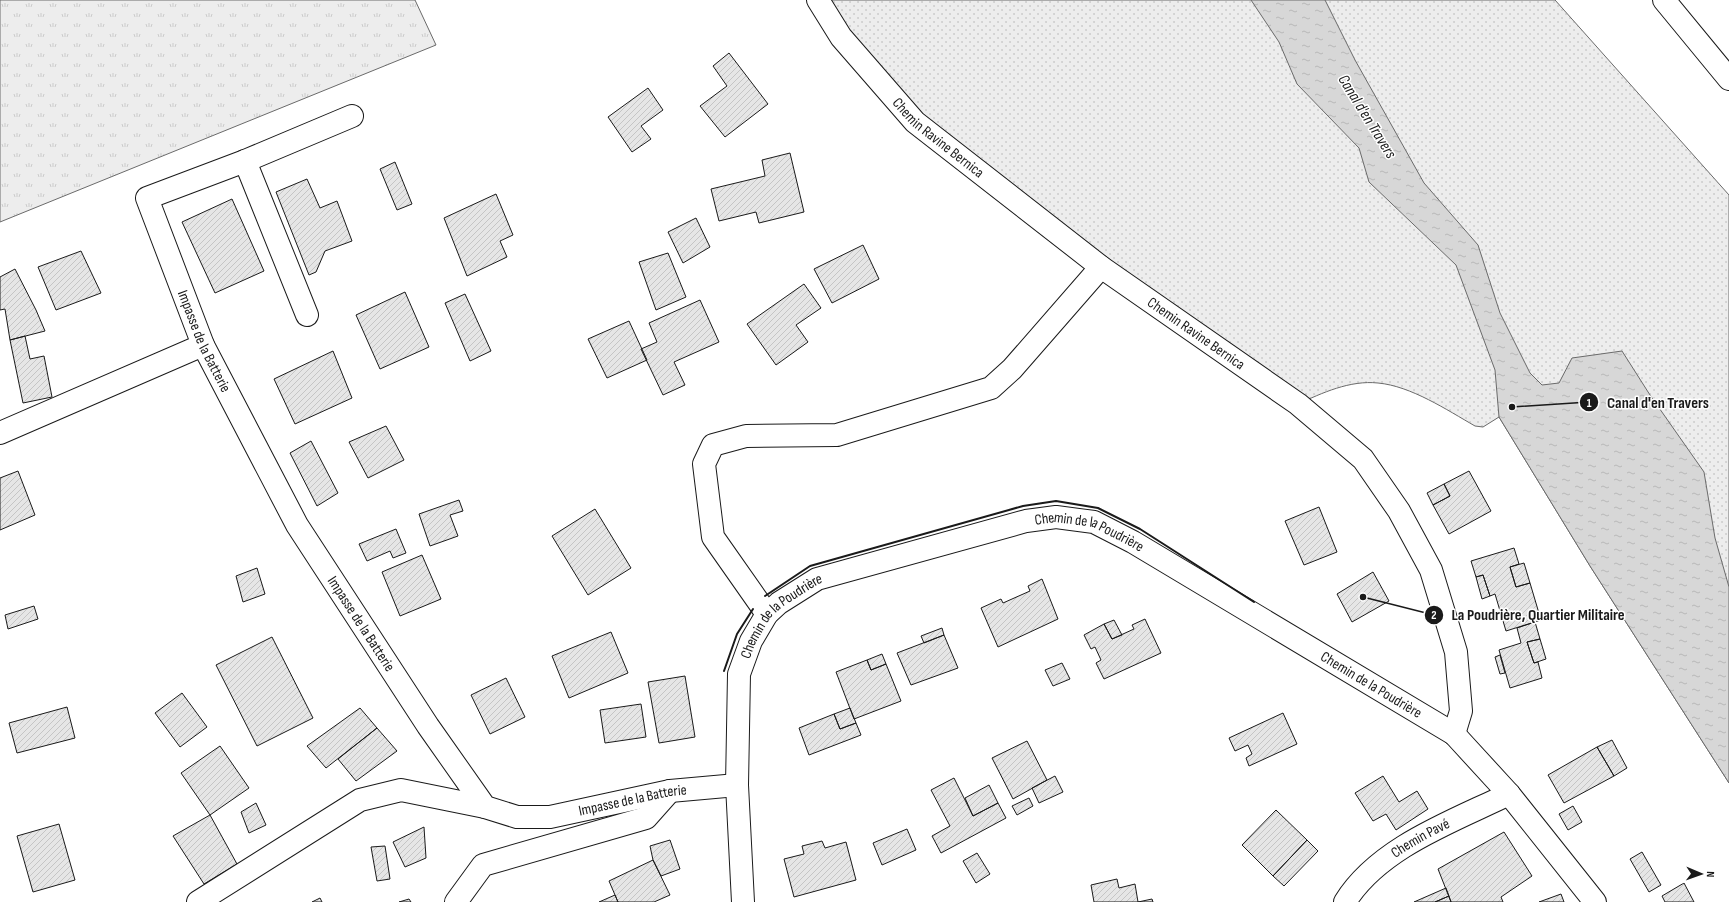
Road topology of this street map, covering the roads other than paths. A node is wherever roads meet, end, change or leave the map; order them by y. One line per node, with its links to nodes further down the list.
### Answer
1 (818, 0): 8 (main road, Chemin Ravine Bernica)
2 (1664, 0): 5 (main road)
3 (1675, 0): 4 (main road)
4 (1729, 57)
5 (1729, 79)
6 (352, 116): 7 (main road)
7 (245, 161): 9 (main road); 10 (main road, Impasse de la Batterie)
8 (1101, 267): 12 (main road); 13 (main road, Chemin Ravine Bernica)
9 (307, 315)
10 (203, 345): 11 (main road); 17 (main road, Impasse de la Batterie)
11 (0, 433)
12 (767, 614): 13 (main road, Chemin de la Poudrière); 14 (main road, Chemin de la Poudrière)
13 (1454, 734): 16 (main road, Chemin de la Poudrière)
14 (737, 785): 15 (main road, Impasse de la Batterie); 20 (main road, Chemin de la Poudrière)
15 (670, 791): 17 (main road, Impasse de la Batterie); 19 (main road)
16 (1509, 794): 21 (main road, Chemin Pavé); 22 (main road, Chemin de la Poudrière)
17 (485, 807): 18 (main road)
18 (198, 902)
19 (456, 902)
20 (743, 902)
21 (1345, 902)
22 (1595, 902)

